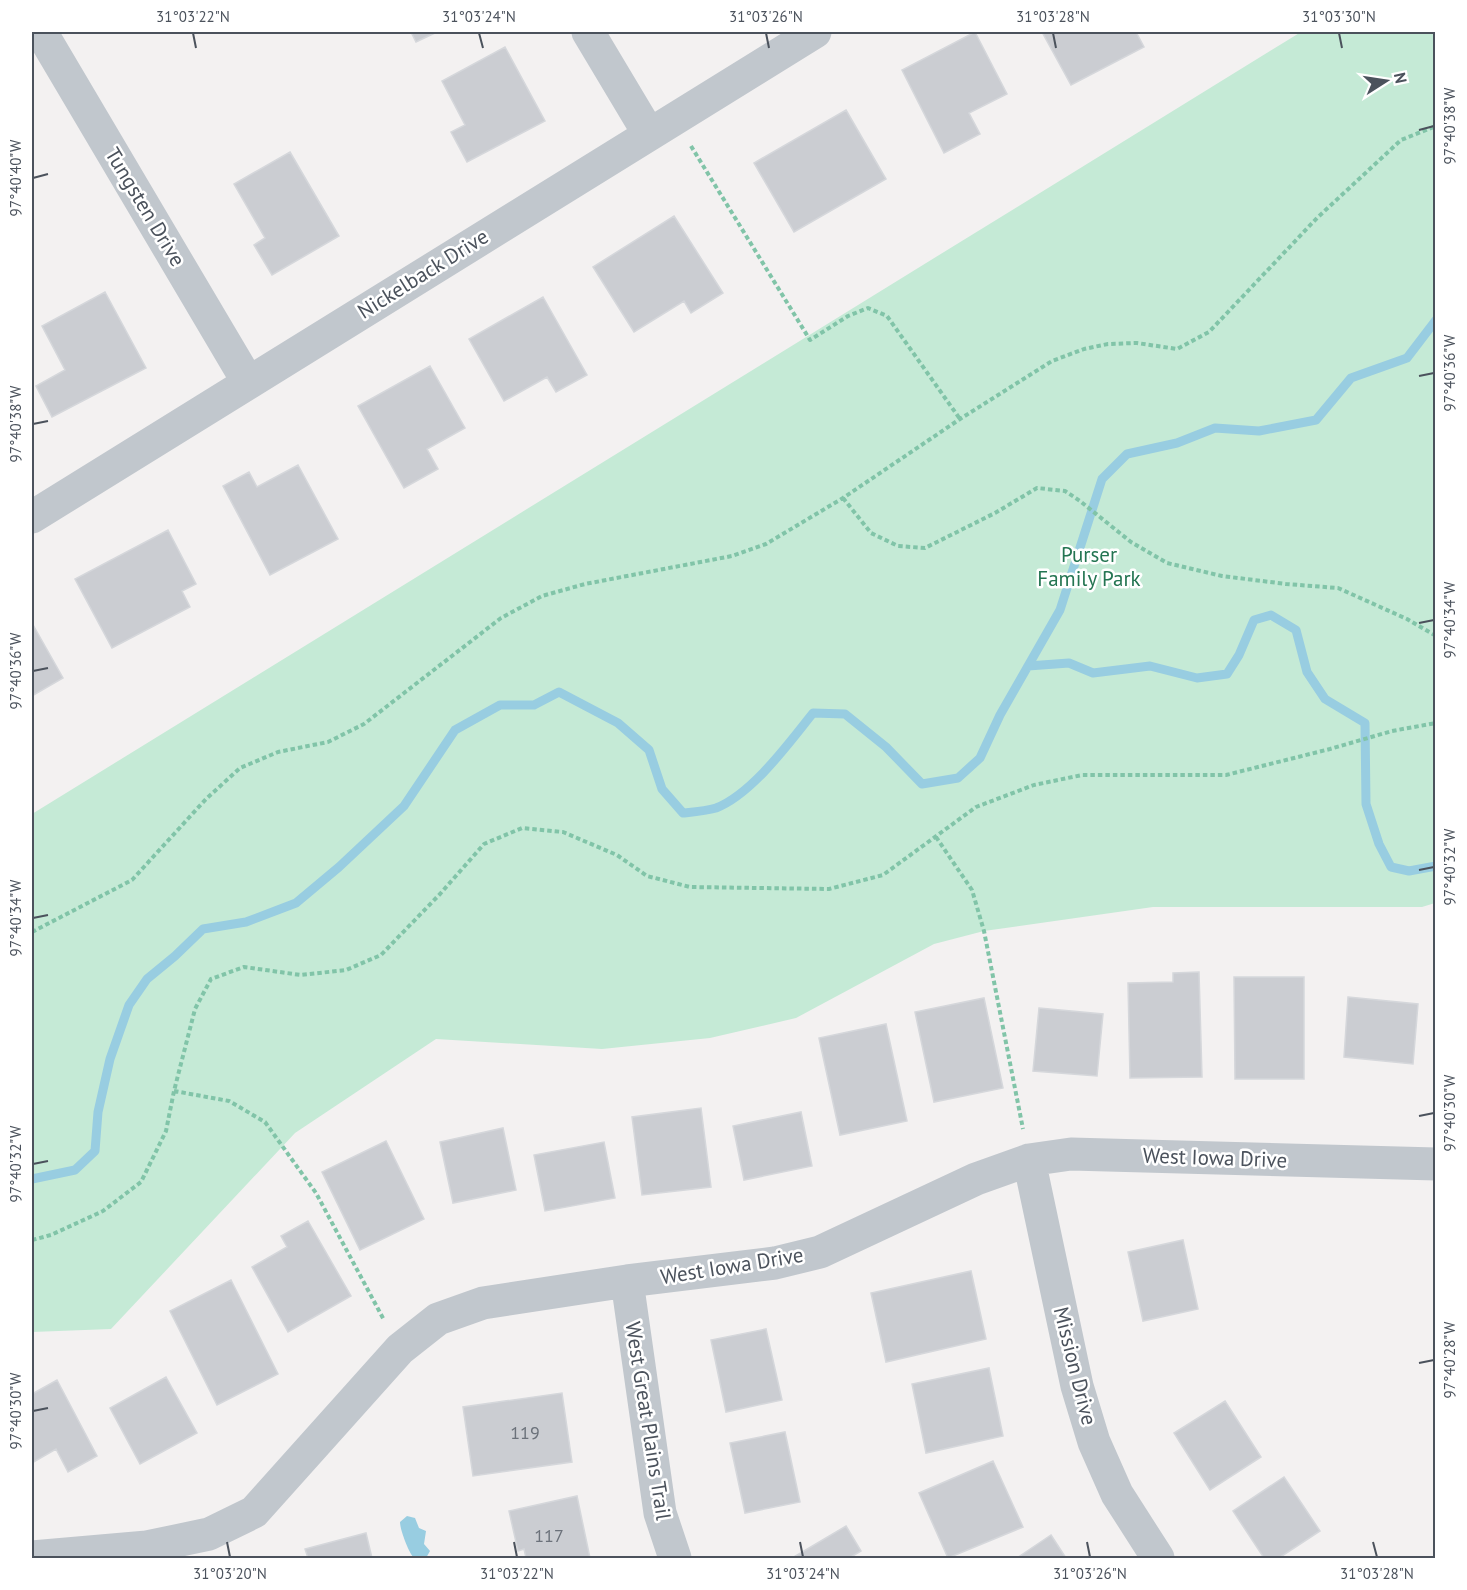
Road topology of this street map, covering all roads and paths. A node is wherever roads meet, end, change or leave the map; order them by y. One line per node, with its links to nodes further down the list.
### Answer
1 (41, 32): 6 (street, Tungsten Drive)
2 (588, 32): 4 (street)
3 (815, 32): 4 (street, Nickelback Drive)
4 (662, 126): 6 (street, Nickelback Drive); 7 (path)
5 (1436, 126): 7 (path)
6 (248, 382): 9 (street, Nickelback Drive)
7 (960, 419): 8 (path)
8 (843, 498): 10 (path); 13 (path)
9 (32, 518)
10 (1436, 636)
11 (1436, 723): 12 (path)
12 (936, 837): 14 (path); 15 (path)
13 (32, 932)
14 (174, 1091): 17 (path); 19 (path)
15 (1029, 1160): 16 (street, West Iowa Drive); 18 (street, West Iowa Drive); 23 (street, Mission Drive)
16 (1436, 1164)
17 (32, 1240)
18 (627, 1281): 19 (street, West Iowa Drive); 22 (street, West Great Plains Trail)
19 (400, 1349): 20 (street, West Iowa Drive)
20 (213, 1546): 21 (street, West Iowa Drive)
21 (32, 1557)
22 (675, 1558)
23 (1158, 1558)

